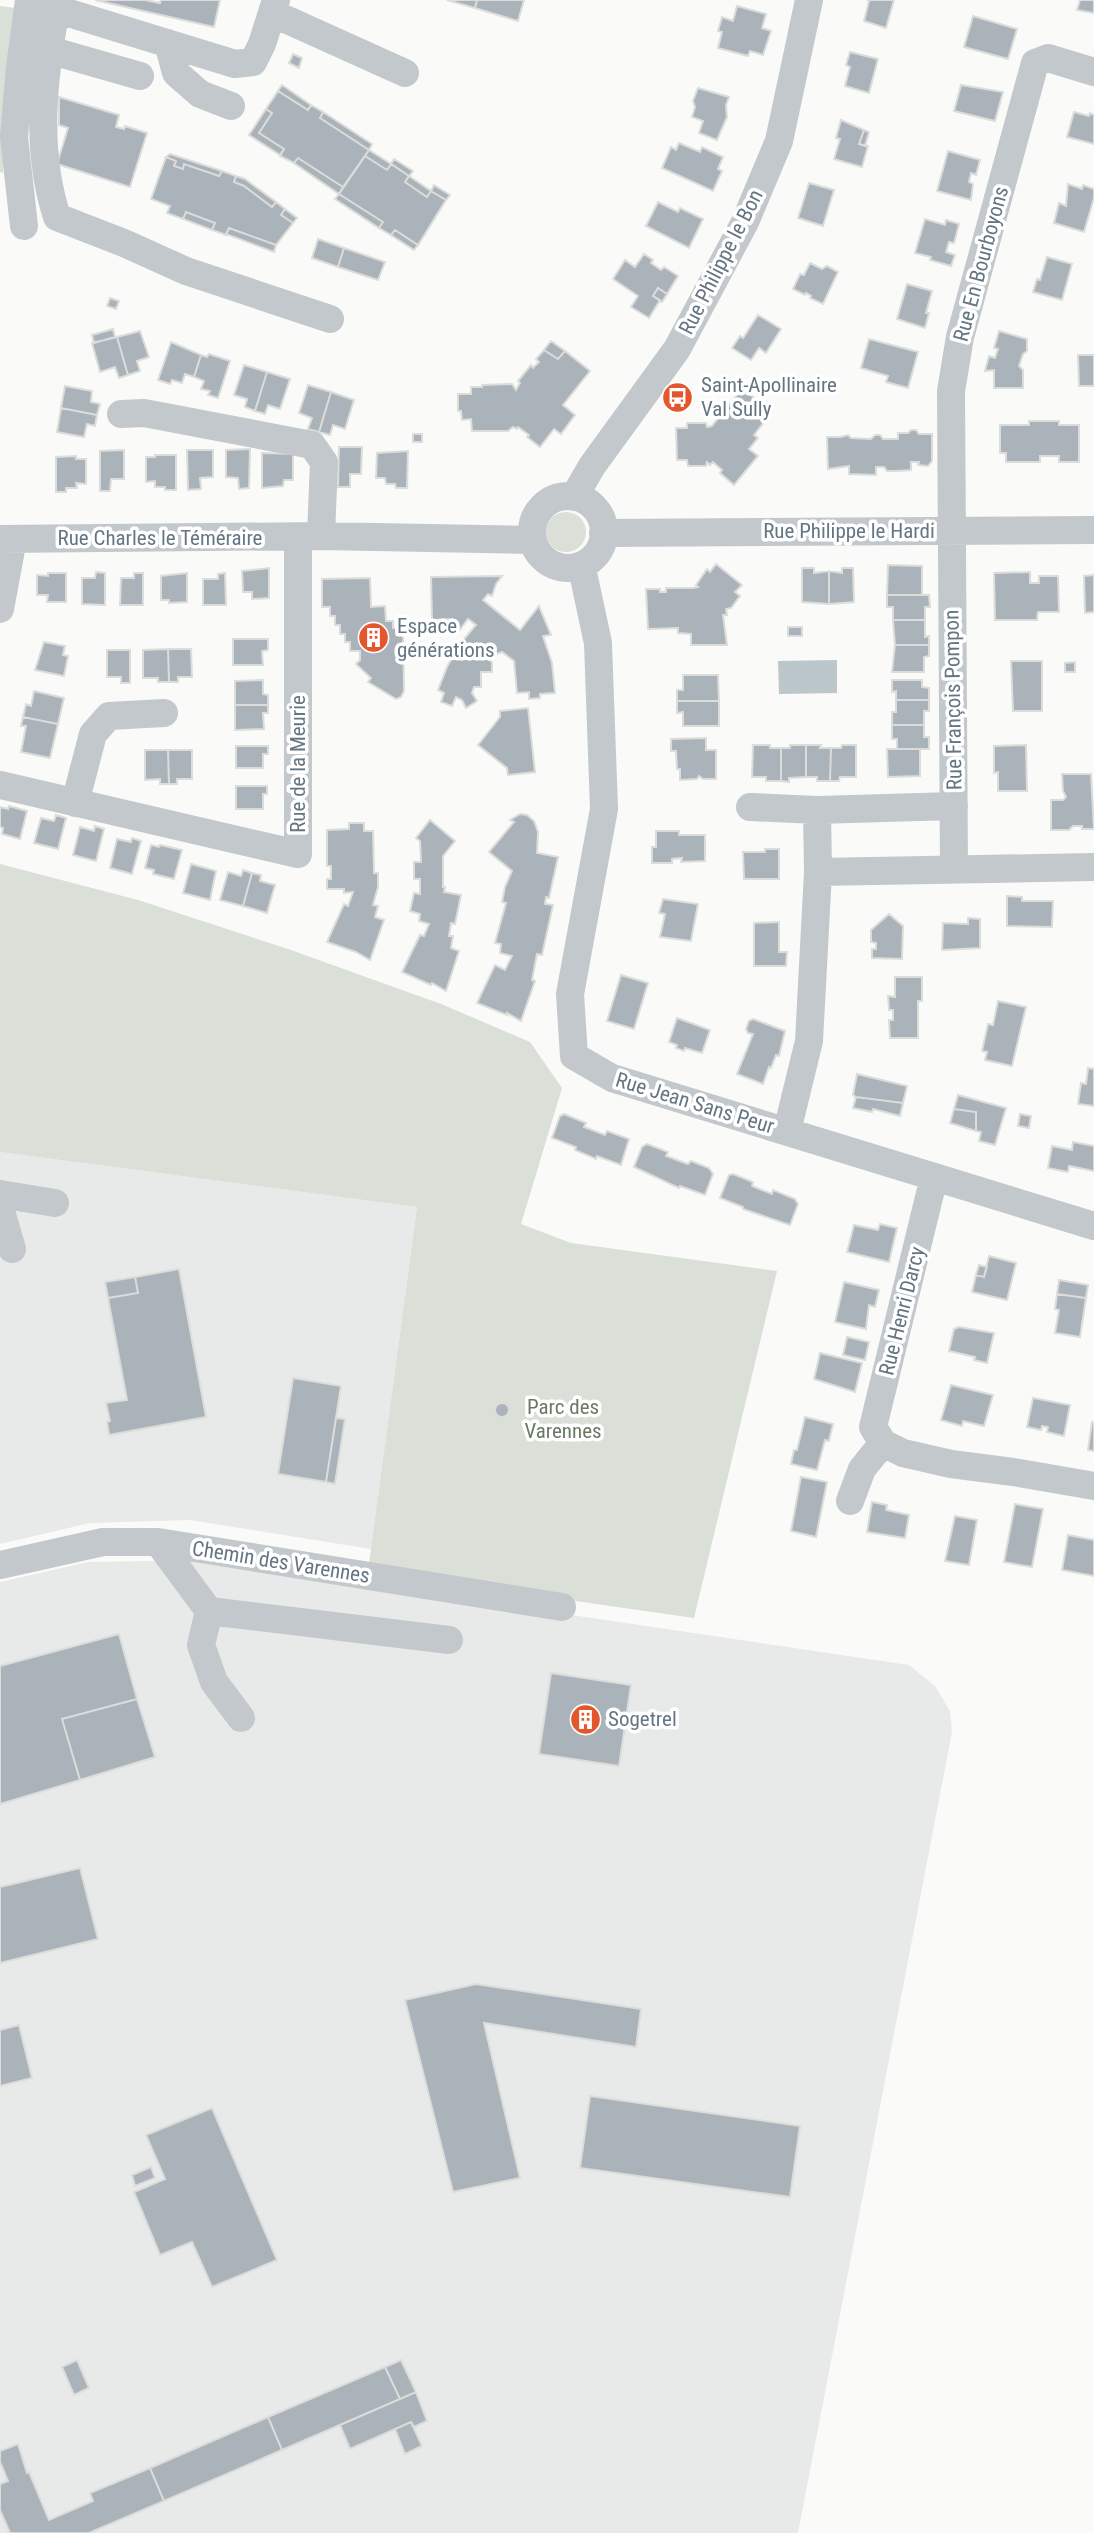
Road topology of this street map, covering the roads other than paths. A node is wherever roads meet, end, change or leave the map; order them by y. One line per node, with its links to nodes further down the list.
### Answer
1 (809, 0): 13 (street, Rue Philippe le Bon)
2 (38, 4): 4 (street); 5 (street); 10 (street)
3 (274, 7): 4 (street); 7 (street)
4 (168, 43): 9 (street)
5 (48, 50): 8 (street); 11 (street)
6 (1094, 72): 15 (street, Rue En Bourboyons)
7 (405, 73)
8 (140, 76)
9 (230, 106)
10 (23, 226)
11 (330, 319)
12 (121, 414): 17 (street)
13 (574, 497): 16 (street); 19 (street)
14 (1094, 530): 15 (street, Rue Philippe le Hardi)
15 (951, 531): 16 (street, Rue Philippe le Hardi); 26 (street, Rue François Pompon)
16 (603, 533): 20 (street)
17 (309, 536): 18 (street, Rue Charles le Téméraire); 19 (street, Rue Charles le Téméraire); 24 (street, Rue de la Meurie)
18 (6, 539): 21 (street)
19 (533, 540): 20 (street)
20 (576, 567): 31 (street, Rue Jean Sans Peur)
21 (0, 608)
22 (164, 713): 24 (street)
23 (0, 785): 24 (street, Rue de la Meurie)
24 (75, 803)
25 (750, 807): 27 (street)
26 (954, 807): 27 (street); 29 (street, Rue François Pompon)
27 (817, 810): 30 (street)
28 (1094, 867): 29 (street)
29 (954, 869): 30 (street)
30 (818, 872): 31 (street)
31 (787, 1131): 32 (street, Rue Jean Sans Peur)
32 (934, 1177): 36 (street, Rue Jean Sans Peur); 38 (street, Rue Henri Darcy)
33 (0, 1194): 34 (street)
34 (55, 1203)
35 (0, 1208): 37 (street)
36 (1094, 1226)
37 (12, 1249)
38 (883, 1443): 39 (street); 40 (street)
39 (1094, 1486)
40 (850, 1501)
41 (158, 1542): 42 (street, Chemin des Varennes); 43 (street, Chemin des Varennes); 44 (street)
42 (0, 1565)
43 (562, 1607)
44 (209, 1611): 45 (street); 46 (street)
45 (449, 1640)
46 (241, 1718)

